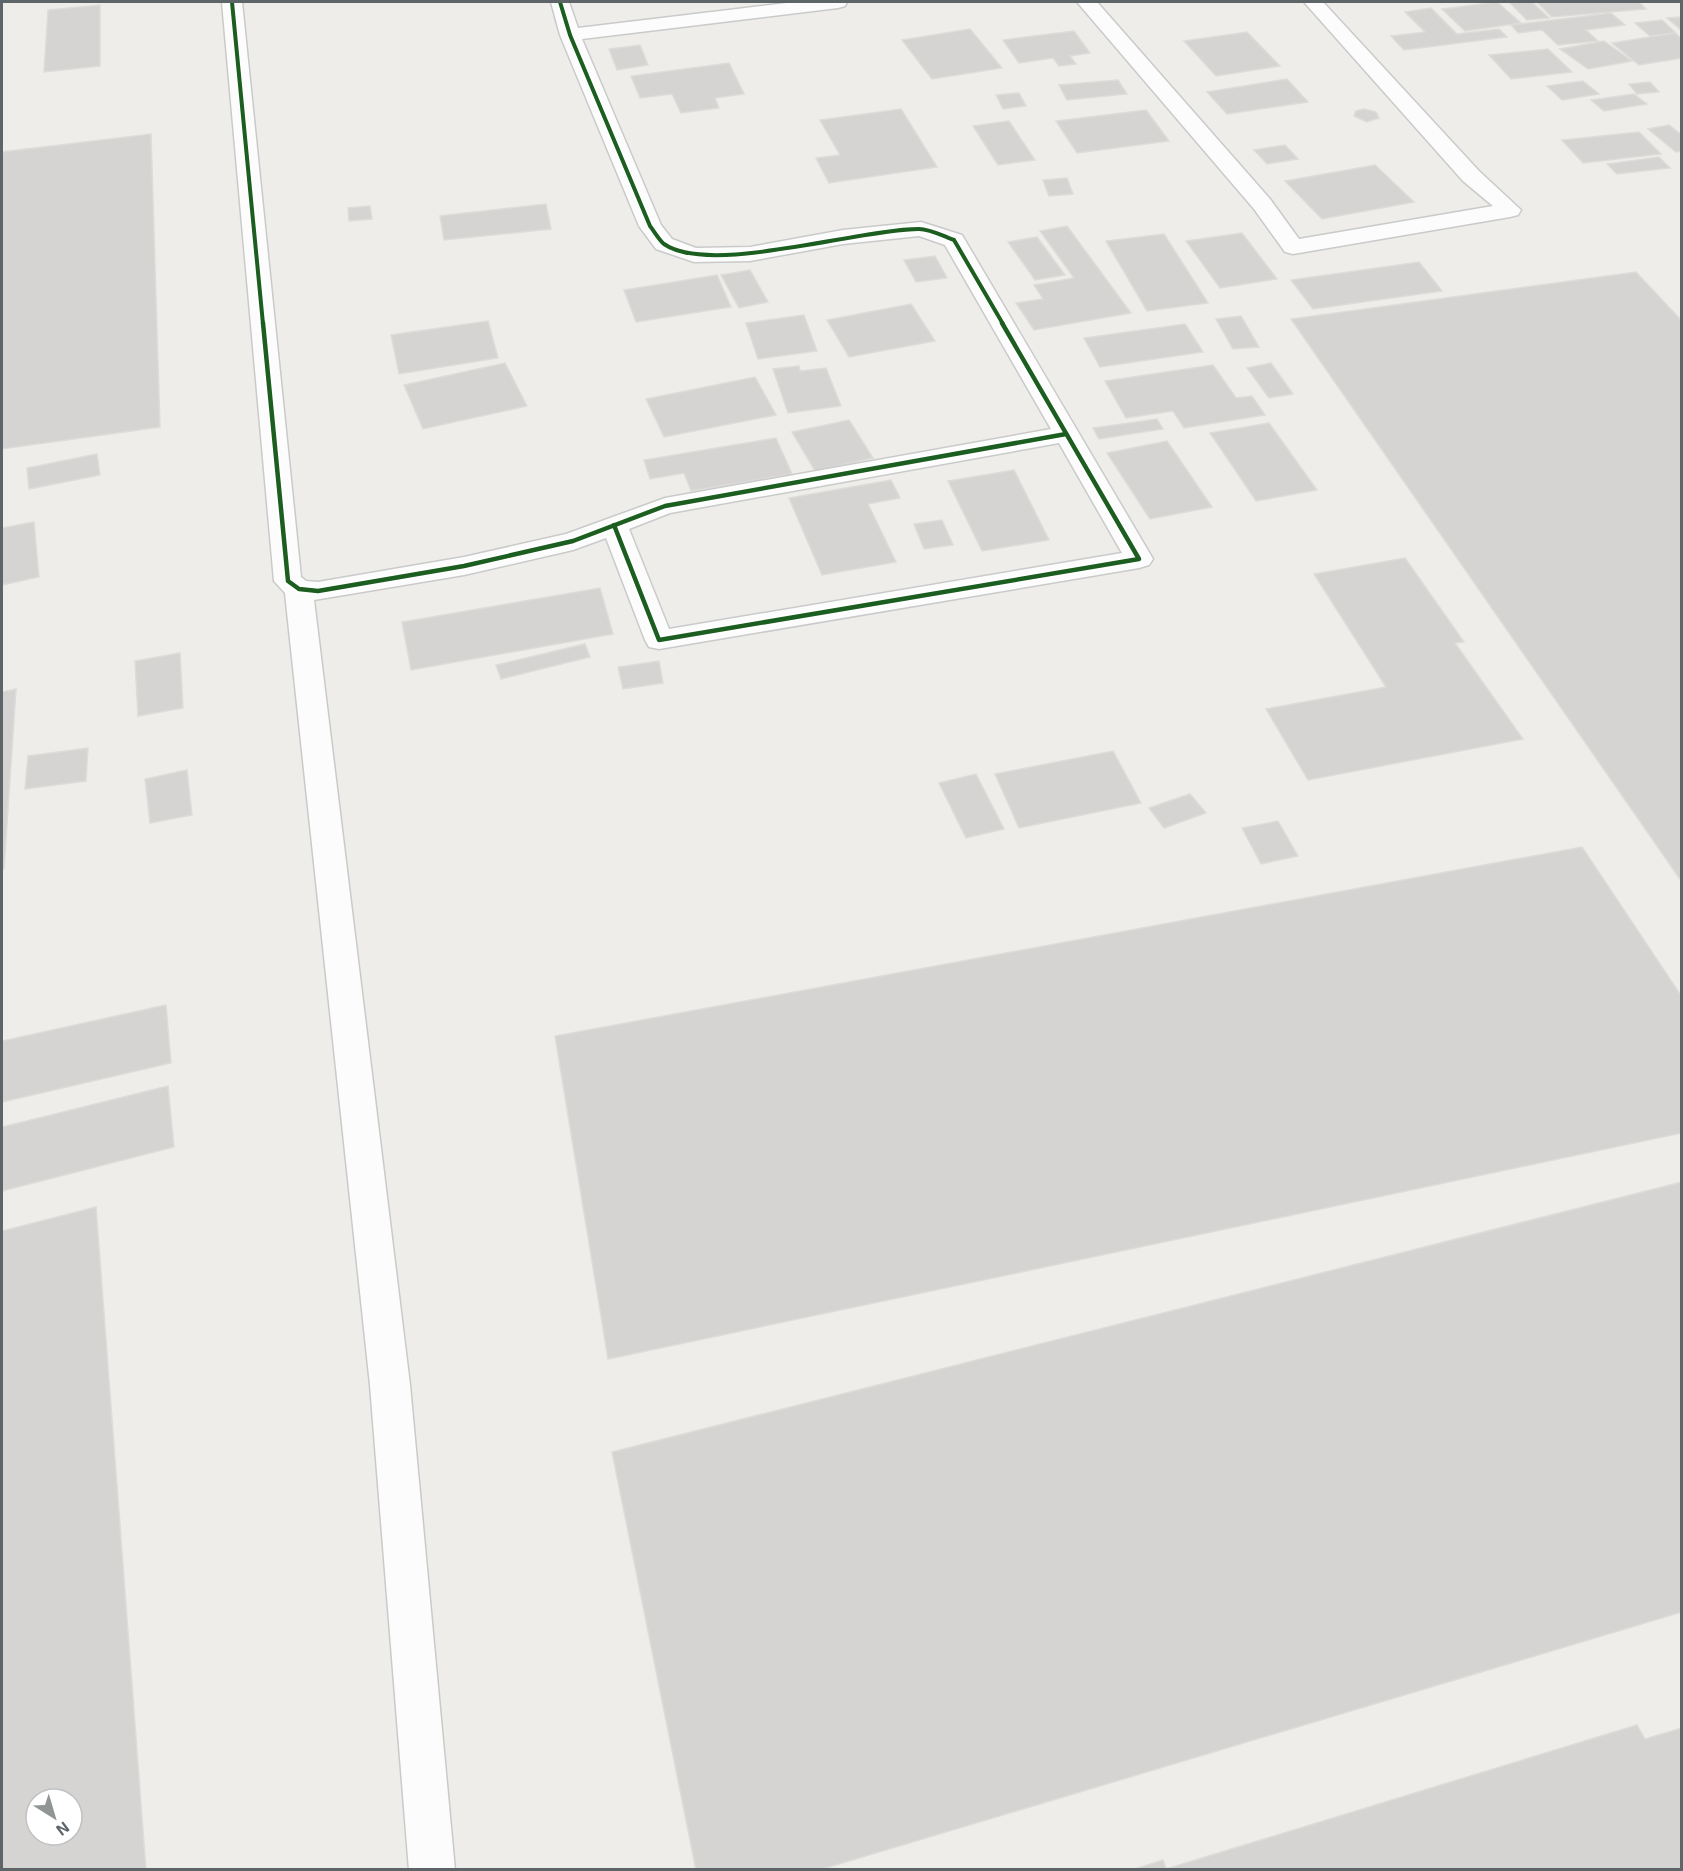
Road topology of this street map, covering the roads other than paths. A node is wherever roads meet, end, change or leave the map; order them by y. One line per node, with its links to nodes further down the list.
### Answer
1 (232, 2): 9 (street)
2 (560, 2): 6 (street)
3 (838, 2): 6 (street)
4 (1087, 2): 5 (street)
5 (1313, 2)
6 (570, 35): 7 (street)
7 (1066, 434): 8 (street); 8 (street)
8 (614, 525): 9 (street)
9 (299, 590): 10 (street)
10 (432, 1869)

